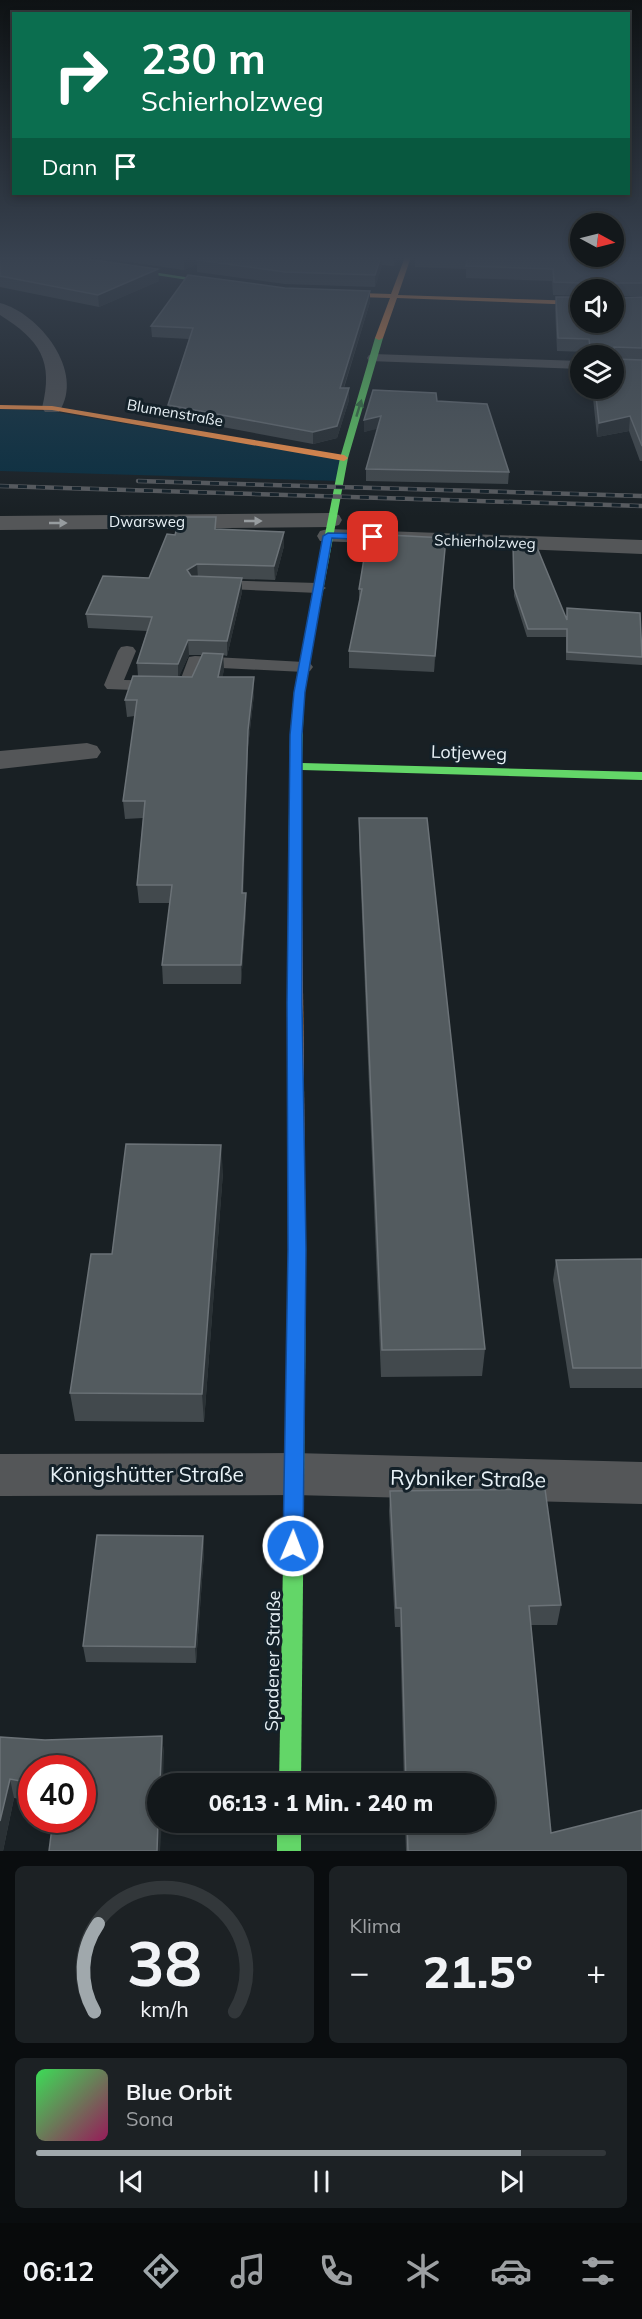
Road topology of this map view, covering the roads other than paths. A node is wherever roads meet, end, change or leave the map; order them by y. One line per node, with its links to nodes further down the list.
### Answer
1 (44, 343): 6 (street)
2 (378, 343): 3 (street, Spadener Straße)
3 (373, 358): 4 (lane); 7 (street, Spadener Straße, one-way to 3)
4 (570, 365)
5 (0, 407): 6 (street, Blumenstraße)
6 (52, 408): 7 (street, Blumenstraße)
7 (344, 458): 9 (street, Spadener Straße)
8 (0, 523): 9 (street, Dwarsweg, one-way to 9)
9 (329, 528): 10 (street, Schierholzweg); 12 (street, Spadener Straße)
10 (642, 548)
11 (198, 585): 12 (lane)
12 (318, 588): 14 (street, Spadener Straße)
13 (127, 651): 14 (lane)
14 (304, 667): 17 (street, Spadener Straße)
15 (87, 752): 16 (street)
16 (0, 760)
17 (296, 766): 18 (street, Lotjeweg); 19 (street, Spadener Straße)
18 (642, 776)
19 (294, 1474): 20 (street, Königshütter Straße); 21 (street, Rybniker Straße); 22 (street, Spadener Straße)
20 (0, 1475)
21 (642, 1483)
22 (290, 1773)
23 (289, 1833): 24 (street)
24 (289, 1851)

